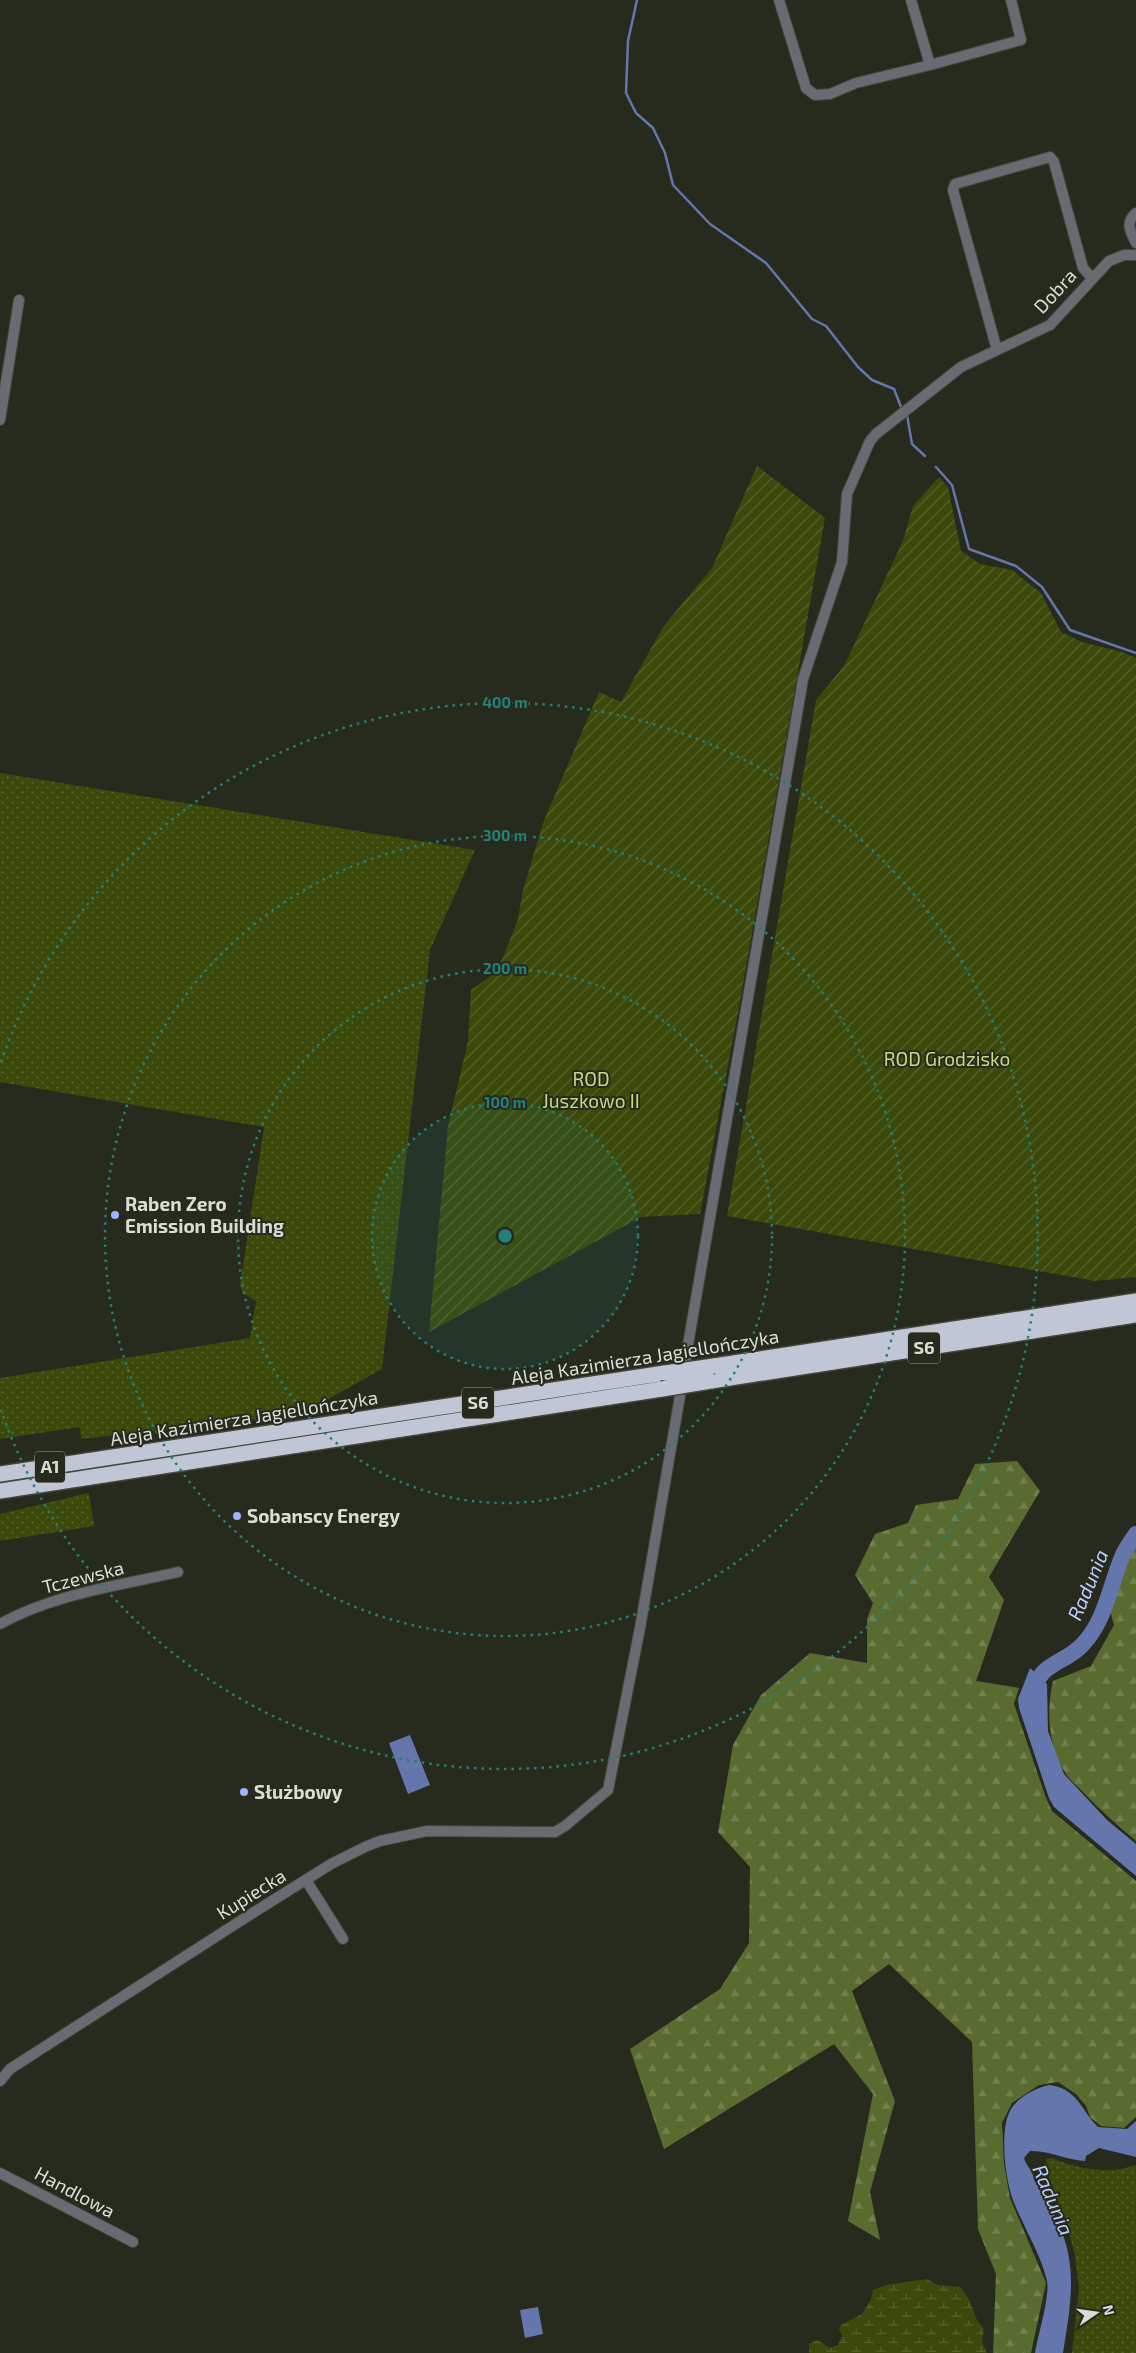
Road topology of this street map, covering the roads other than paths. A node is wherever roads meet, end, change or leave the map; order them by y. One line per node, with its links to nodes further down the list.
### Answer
1 (779, 0): 4 (street)
2 (911, 0): 4 (street)
3 (1011, 0): 4 (street)
4 (930, 65)
5 (1136, 213): 6 (street)
6 (1136, 243)
7 (1136, 254): 8 (street, Dobra)
8 (1092, 278): 10 (street, Dobra); 10 (street)
9 (19, 300): 11 (street)
10 (996, 350): 14 (street, Dobra)
11 (0, 420)
12 (1136, 1301): 15 (highway, Aleja Kazimierza Jagiellończyka / S6)
13 (1136, 1315): 15 (highway, Aleja Kazimierza Jagiellończyka / S6)
14 (685, 1362)
15 (713, 1374): 17 (highway, Aleja Kazimierza Jagiellończyka / S6, bridge); 19 (highway, Aleja Kazimierza Jagiellończyka / S6, bridge)
16 (680, 1396): 23 (street, Kupiecka)
17 (100, 1460): 18 (highway, A1)
18 (0, 1474)
19 (102, 1475): 20 (highway, A1)
20 (0, 1491)
21 (178, 1572): 22 (street, Tczewska)
22 (0, 1624)
23 (306, 1880): 24 (street); 25 (street, Kupiecka)
24 (343, 1939)
25 (0, 2081)
26 (0, 2172): 27 (street, Handlowa)
27 (133, 2242)

